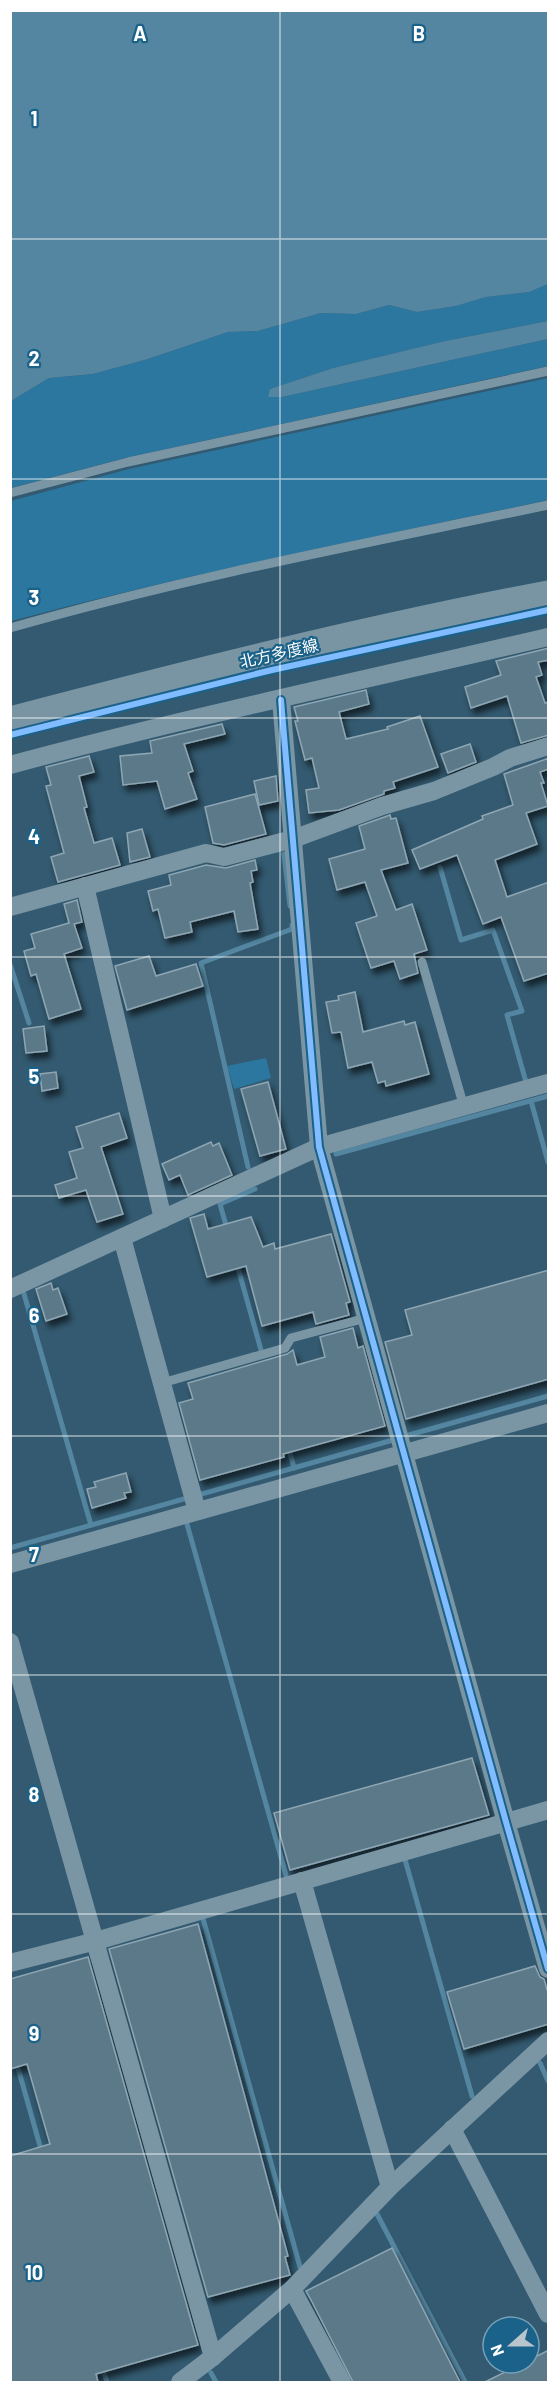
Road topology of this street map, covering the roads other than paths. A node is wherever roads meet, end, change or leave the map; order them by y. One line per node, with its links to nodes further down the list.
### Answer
1 (549, 371): 2 (lane)
2 (10, 493)
3 (549, 505): 5 (lane)
4 (549, 594): 8 (main road, 北方多度線)
5 (10, 628)
6 (549, 637): 7 (street)
7 (281, 700): 10 (street); 11 (street)
8 (10, 720)
9 (549, 746): 11 (street)
10 (10, 765)
11 (293, 839): 12 (street); 17 (street)
12 (85, 886): 13 (street); 18 (street)
13 (10, 907)
14 (422, 962): 16 (lane)
15 (549, 1083): 16 (street)
16 (464, 1107): 17 (street)
17 (319, 1147): 18 (street); 21 (street)
18 (163, 1219): 19 (street)
19 (122, 1238): 20 (street); 22 (street)
20 (10, 1289)
21 (366, 1318): 22 (lane); 24 (street)
22 (162, 1383): 25 (street)
23 (549, 1413): 24 (street)
24 (404, 1453): 25 (street); 29 (street)
25 (196, 1508): 26 (street)
26 (10, 1563)
27 (10, 1642): 31 (street)
28 (549, 1810): 29 (street)
29 (506, 1822): 30 (street); 33 (street)
30 (302, 1881): 31 (street); 36 (street)
31 (96, 1941): 32 (street); 39 (street)
32 (10, 1963)
33 (549, 1969)
34 (549, 2041): 35 (street)
35 (452, 2128): 36 (street); 38 (street)
36 (390, 2187): 37 (street)
37 (292, 2289): 39 (street); 41 (street)
38 (549, 2314)
39 (213, 2357): 40 (street)
40 (180, 2382)
41 (342, 2382)

